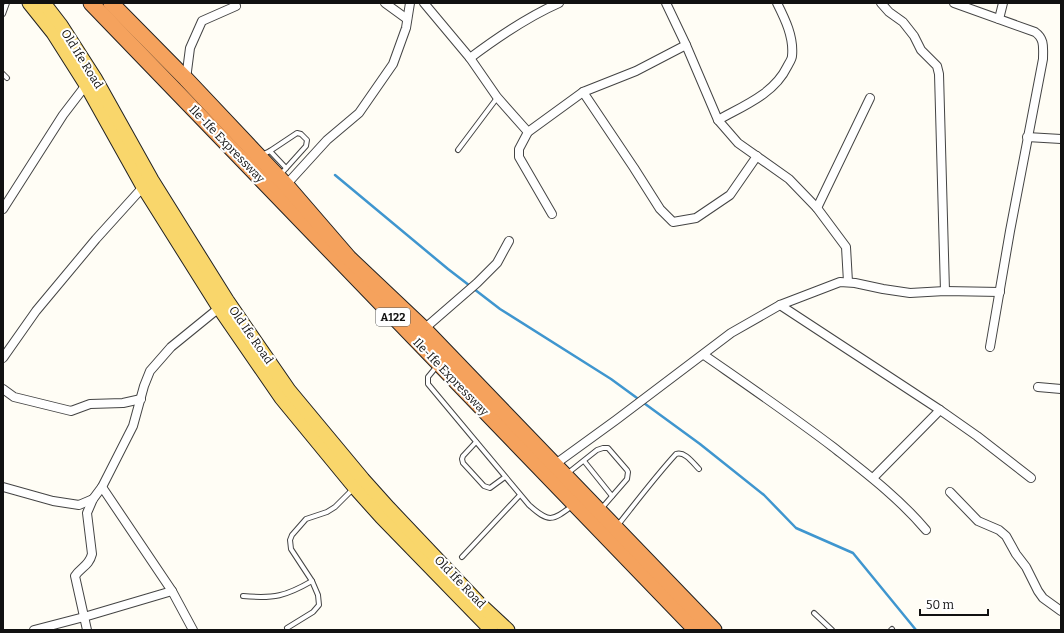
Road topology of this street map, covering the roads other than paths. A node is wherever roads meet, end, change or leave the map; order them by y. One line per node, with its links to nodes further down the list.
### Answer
1 (7, 3): 16 (lane)
2 (29, 3): 24 (main road, Old Ife Road)
3 (44, 3): 40 (main road, Old Ife Road)
4 (91, 3): 51 (highway, Ile-Ife Expressway / A122)
5 (111, 3): 23 (highway, Ile-Ife Expressway / A122)
6 (385, 3): 17 (street)
7 (410, 3): 17 (street)
8 (424, 3): 20 (street)
9 (559, 3): 20 (street)
10 (666, 3): 19 (street)
11 (777, 3): 28 (street)
12 (881, 3): 43 (street)
13 (954, 3): 18 (street)
14 (1003, 3): 18 (street)
15 (236, 6): 23 (street)
16 (3, 14)
17 (407, 19): 35 (street)
18 (999, 19): 30 (street)
19 (686, 45): 25 (street); 28 (street)
20 (470, 58): 26 (street)
21 (3, 74): 22 (lane)
22 (7, 78)
23 (186, 79): 33 (highway, Ile-Ife Expressway / A122)
24 (86, 85): 36 (main road, Old Ife Road); 38 (street)
25 (583, 92): 29 (street); 34 (street)
26 (497, 97): 29 (street); 32 (lane)
27 (870, 98): 37 (street)
28 (718, 120): 34 (street)
29 (528, 132): 39 (street)
30 (1027, 137): 31 (street); 44 (street)
31 (1061, 139)
32 (458, 150)
33 (264, 154): 35 (highway, Ile-Ife Expressway / A122); 35 (lane)
34 (757, 156): 37 (street)
35 (283, 177): 47 (highway, Ile-Ife Expressway / A122)
36 (144, 187): 40 (main road, Old Ife Road); 50 (street)
37 (817, 208): 42 (street)
38 (3, 209)
39 (552, 214)
40 (182, 239): 46 (main road, Old Ife Road); 79 (main road, Old Ife Road)
41 (509, 241): 47 (street)
42 (848, 282): 43 (street); 45 (street)
43 (945, 291): 44 (street)
44 (1000, 292): 48 (street)
45 (780, 305): 49 (street); 56 (street)
46 (218, 308): 55 (street); 66 (main road, Old Ife Road)
47 (424, 329): 60 (highway, Ile-Ife Expressway / A122)
48 (990, 347)
49 (704, 355): 60 (street); 62 (street)
50 (3, 358)
51 (439, 364): 57 (lane); 71 (highway, Ile-Ife Expressway / A122)
52 (1038, 387): 54 (street)
53 (3, 389): 55 (street)
54 (1061, 389)
55 (141, 399): 65 (street)
56 (940, 410): 62 (street); 63 (street)
57 (476, 442): 61 (lane); 61 (lane)
58 (584, 460): 60 (lane); 69 (lane); 69 (lane)
59 (699, 469): 73 (lane)
60 (559, 470): 72 (highway, Ile-Ife Expressway / A122)
61 (505, 476): 68 (lane)
62 (873, 478): 74 (street)
63 (1031, 478)
64 (3, 487): 70 (street)
65 (102, 487): 70 (street); 77 (street)
66 (355, 488): 76 (lane); 79 (main road, Old Ife Road)
67 (950, 492): 80 (street)
68 (520, 495): 71 (lane); 75 (lane)
69 (612, 496): 72 (lane)
70 (92, 499): 82 (street)
71 (574, 504): 89 (highway, Ile-Ife Expressway / A122)
72 (599, 512): 73 (highway, Ile-Ife Expressway / A122)
73 (615, 528): 90 (highway, Ile-Ife Expressway / A122)
74 (926, 530)
75 (462, 557)
76 (312, 581): 78 (lane); 83 (lane)
77 (172, 591): 82 (street); 86 (street)
78 (243, 596)
79 (475, 607): 87 (main road, Old Ife Road); 88 (main road, Old Ife Road)
80 (1061, 611)
81 (814, 613): 91 (lane)
82 (84, 617): 84 (street); 85 (street)
83 (287, 628)
84 (34, 630)
85 (87, 630)
86 (193, 630)
87 (491, 630)
88 (508, 630)
89 (696, 630)
90 (714, 630)
91 (832, 630)

